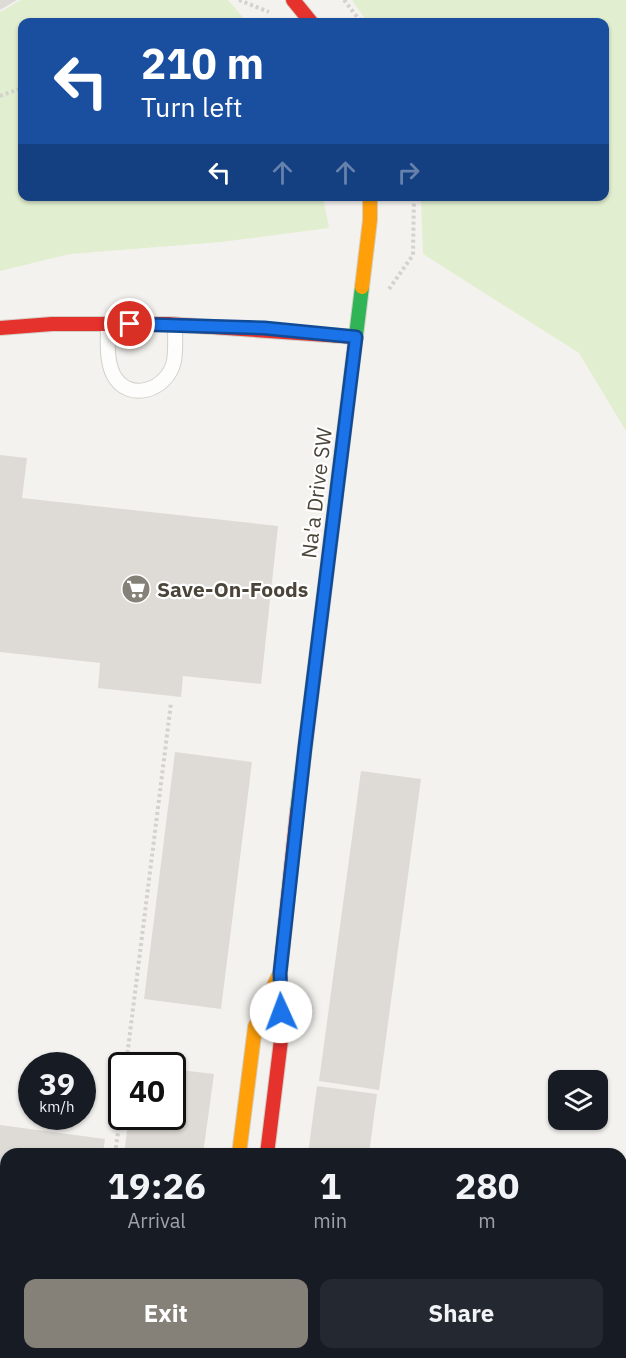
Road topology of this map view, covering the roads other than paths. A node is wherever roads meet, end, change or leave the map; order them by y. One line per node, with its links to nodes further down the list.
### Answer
1 (293, 0): 2 (street)
2 (308, 18)
3 (370, 201): 7 (street, Na'a Drive SW)
4 (108, 324): 5 (street); 5 (lane); 6 (street)
5 (175, 324): 7 (street)
6 (0, 328)
7 (356, 337): 8 (street, Na'a Drive SW)
8 (280, 973): 9 (street, Na'a Drive SW); 10 (street, Na'a Drive SW)
9 (240, 1148)
10 (268, 1148)

